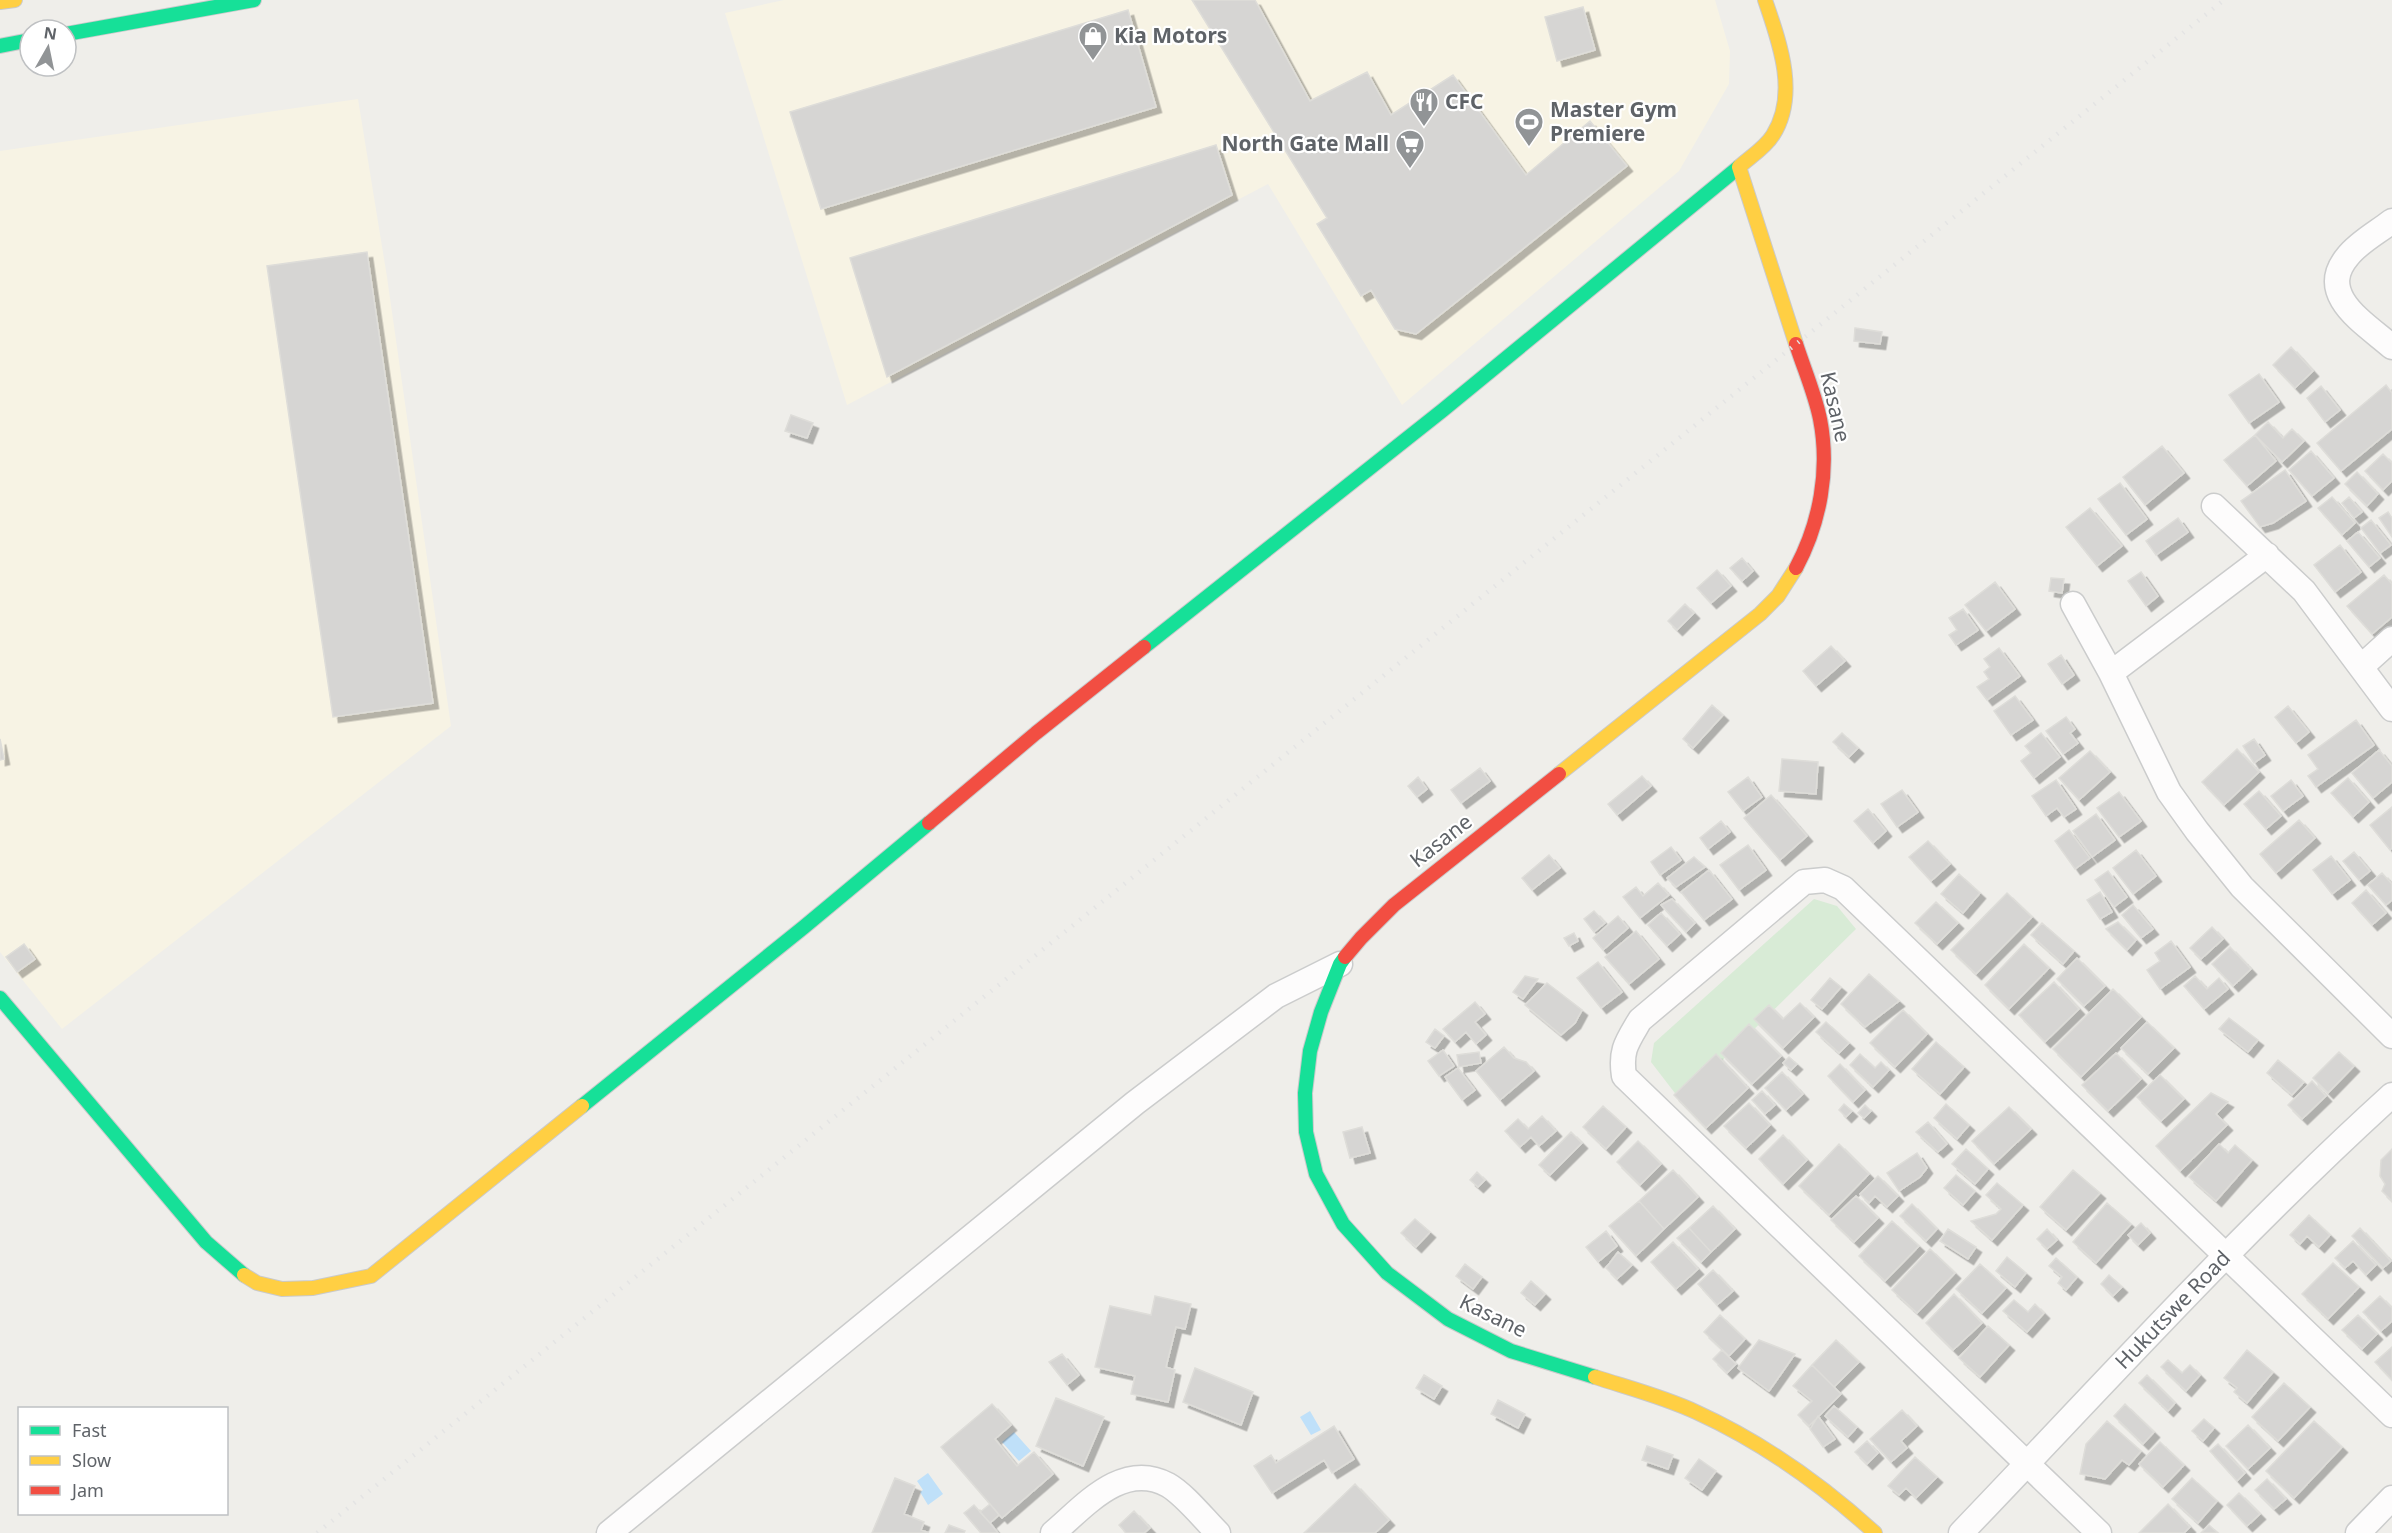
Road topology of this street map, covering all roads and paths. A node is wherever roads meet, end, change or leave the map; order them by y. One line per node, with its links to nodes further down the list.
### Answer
1 (15, 0): 4 (main road)
2 (254, 0): 5 (main road)
3 (1766, 0): 8 (main road)
4 (0, 2)
5 (78, 32)
6 (18, 42): 7 (main road)
7 (0, 46)
8 (1739, 167): 18 (main road, Kasane); 19 (main road)
9 (2392, 221): 10 (street)
10 (2392, 346)
11 (2214, 506): 12 (street)
12 (2268, 555): 15 (street); 16 (street)
13 (2073, 604): 16 (street)
14 (2392, 639): 15 (street)
15 (2361, 667): 17 (street)
16 (2111, 673): 20 (street)
17 (2392, 709)
18 (1340, 964): 26 (street); 29 (main road, Kasane)
19 (0, 998)
20 (2392, 1036)
21 (2392, 1095): 22 (street, Hukutswe Road)
22 (2225, 1255): 23 (street); 24 (street, Hukutswe Road); 24 (street)
23 (2392, 1415)
24 (2027, 1464): 30 (street, Hukutswe Road); 31 (street)
25 (2392, 1498): 32 (street)
26 (609, 1533)
27 (1053, 1533): 28 (street)
28 (1218, 1533)
29 (1875, 1533)
30 (1961, 1533)
31 (2099, 1533)
32 (2358, 1533)

